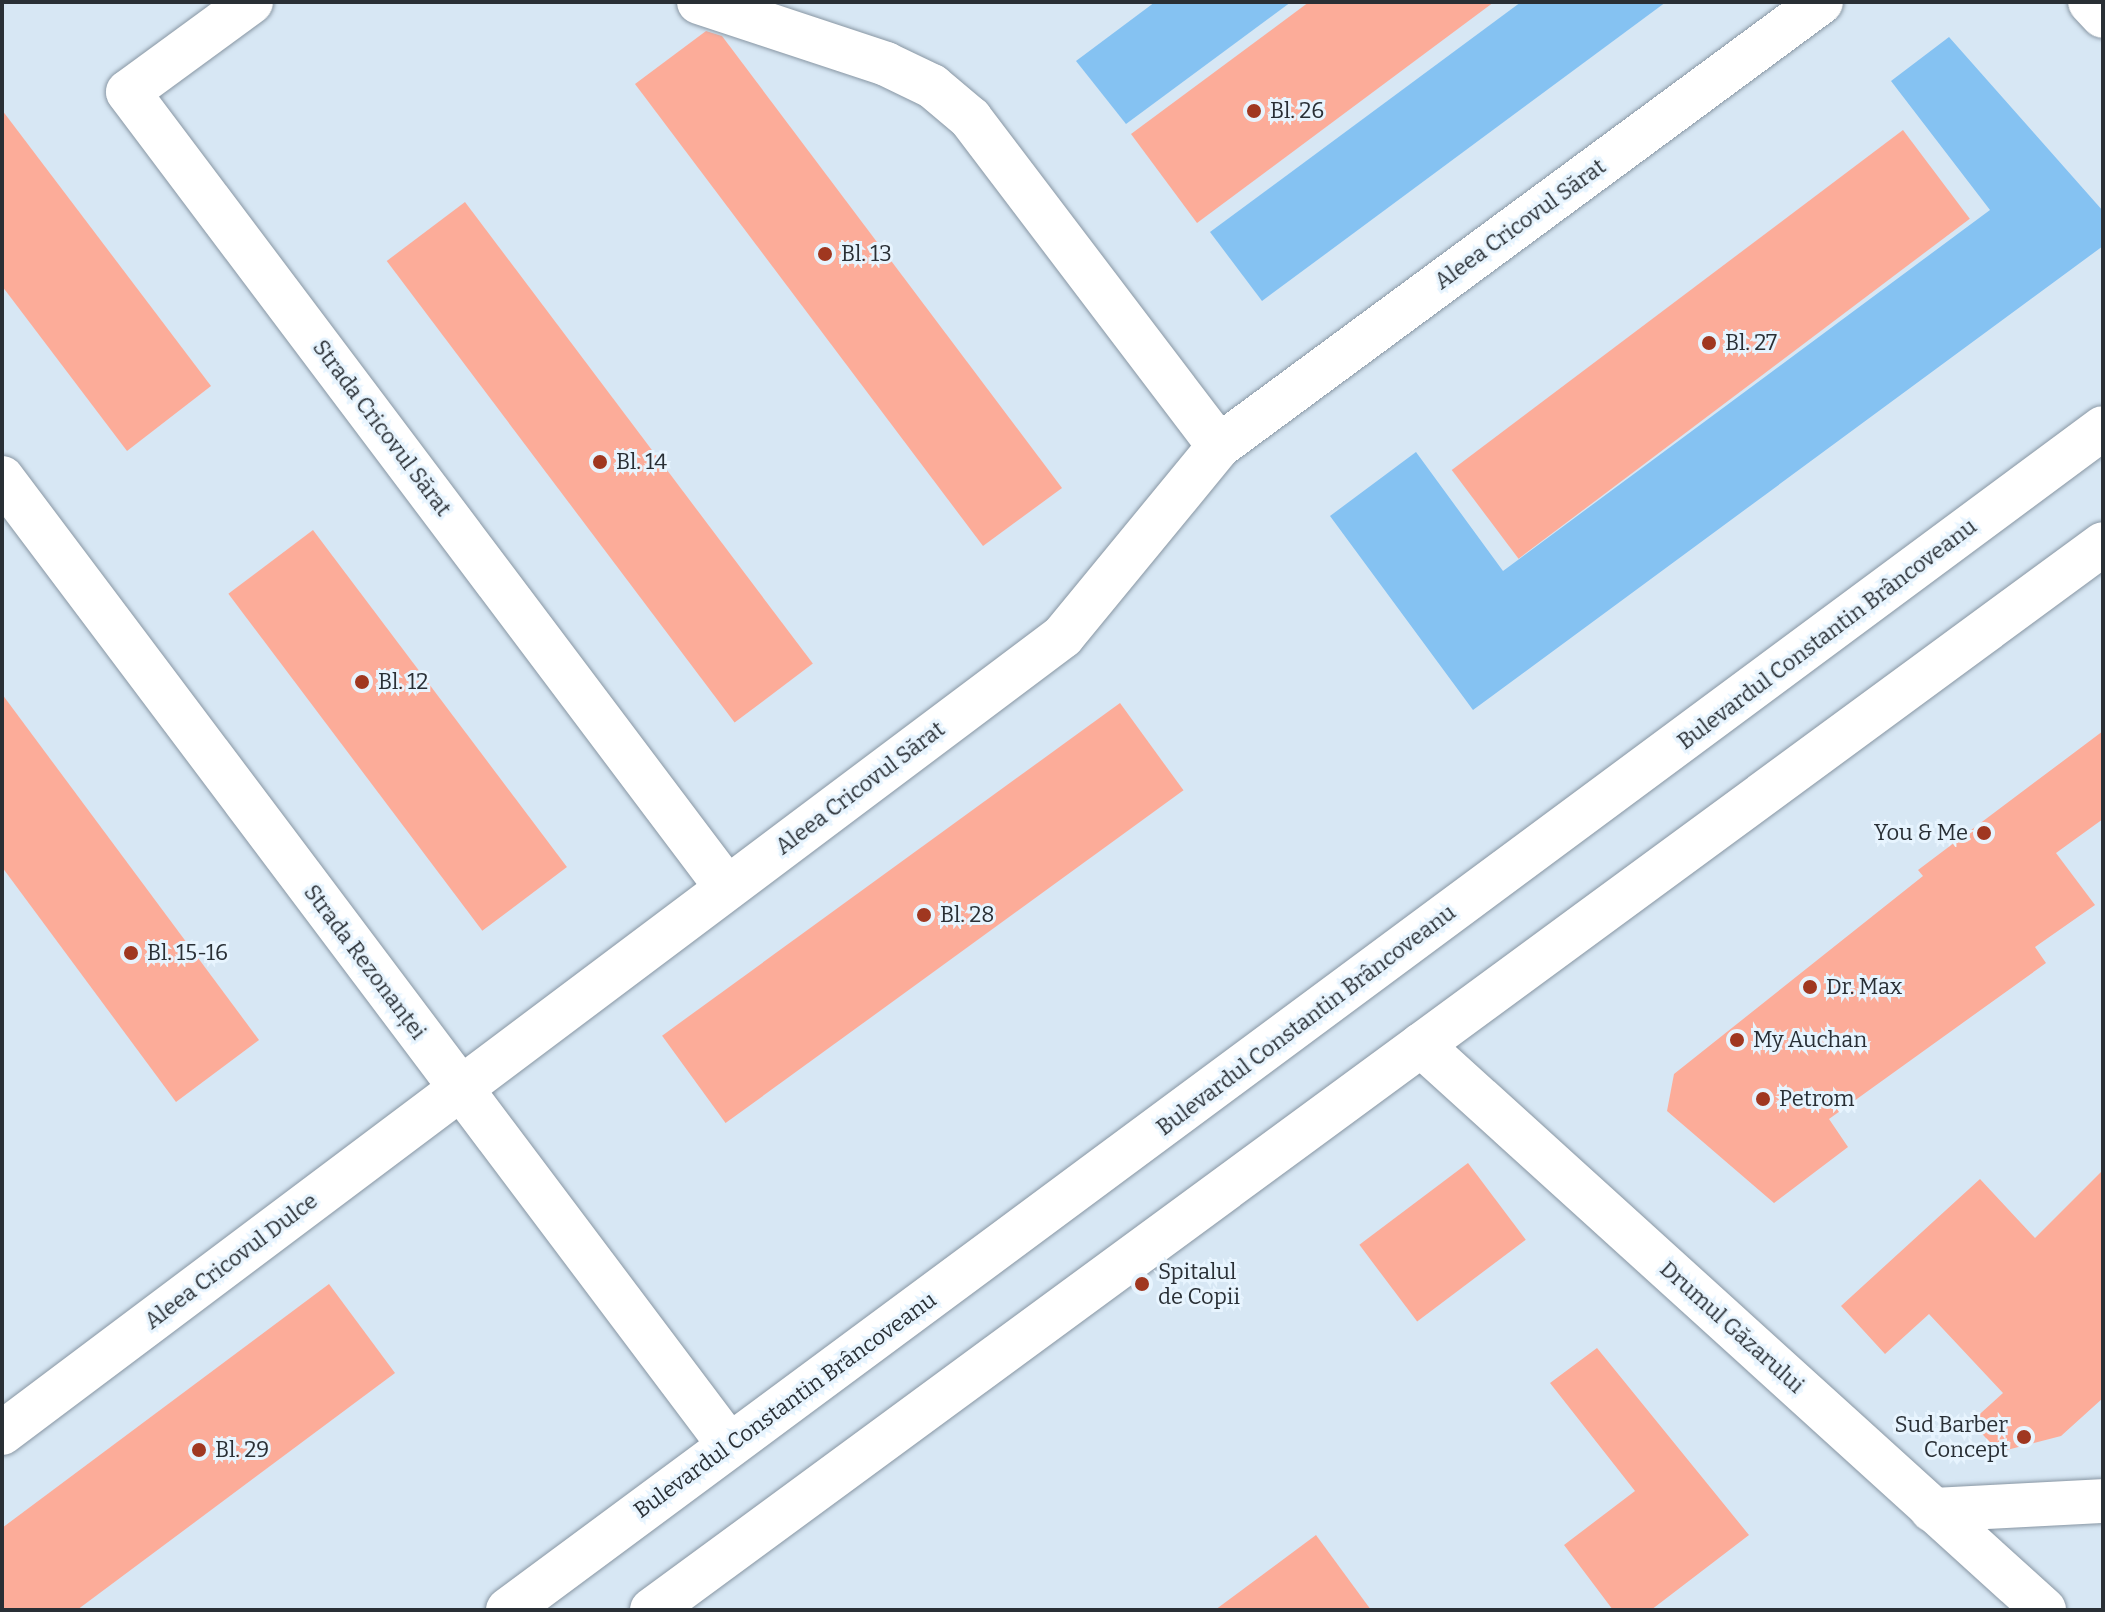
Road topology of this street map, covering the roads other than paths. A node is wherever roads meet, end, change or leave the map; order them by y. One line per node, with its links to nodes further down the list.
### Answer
1 (251, 2): 10 (street, Strada Cricovul Sărat)
2 (699, 2): 7 (street)
3 (1821, 2): 7 (street, Aleea Cricovul Sărat)
4 (2090, 2): 5 (street)
5 (2103, 16)
6 (2103, 428): 14 (street, Bulevardul Constantin Brâncoveanu)
7 (1219, 446): 10 (street, Aleea Cricovul Sărat)
8 (2, 478): 12 (street, Strada Rezonanței)
9 (2103, 544): 11 (street)
10 (727, 888): 12 (street, Aleea Cricovul Sărat)
11 (1421, 1045): 16 (street, Drumul Găzarului); 18 (street)
12 (460, 1088): 13 (street, Aleea Cricovul Dulce); 14 (street, Strada Rezonanței)
13 (2, 1433)
14 (729, 1445): 17 (street, Bulevardul Constantin Brâncoveanu)
15 (2103, 1501): 16 (street)
16 (1932, 1510): 19 (street, Drumul Găzarului)
17 (508, 1610)
18 (652, 1610)
19 (2044, 1610)

